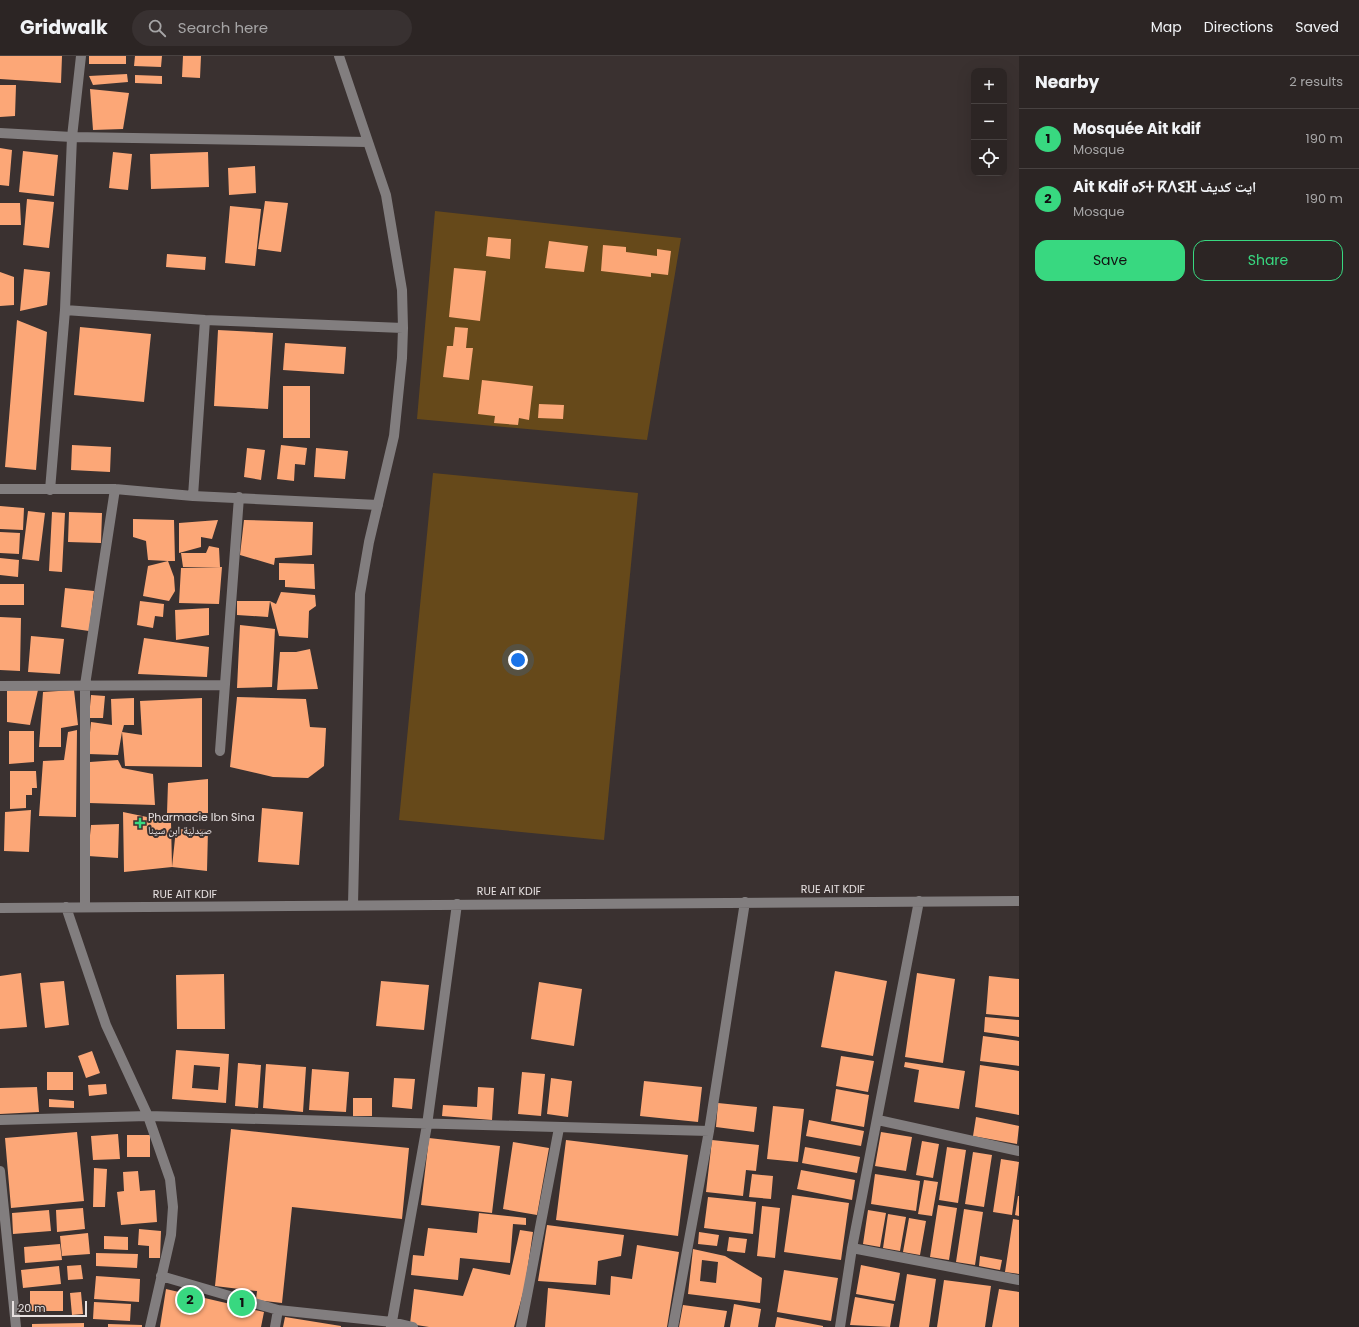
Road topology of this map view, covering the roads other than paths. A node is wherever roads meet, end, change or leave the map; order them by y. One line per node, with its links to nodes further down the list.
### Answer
1 (81, 56): 4 (street)
2 (339, 56): 5 (street)
3 (0, 133): 4 (street)
4 (72, 137): 5 (street); 6 (street)
5 (367, 142): 8 (street)
6 (65, 310): 7 (street); 11 (street)
7 (206, 320): 8 (street); 12 (street)
8 (403, 328): 14 (street)
9 (0, 489): 11 (street)
10 (115, 489): 11 (street); 12 (street); 15 (street)
11 (50, 490)
12 (193, 496): 13 (street)
13 (239, 497): 14 (street); 16 (street)
14 (378, 505): 23 (street)
15 (85, 685): 16 (street); 17 (street); 25 (street)
16 (225, 685): 18 (street)
17 (0, 686)
18 (220, 751)
19 (919, 901): 20 (street, RUE AIT KDIF); 21 (street, RUE AIT KDIF); 29 (street)
20 (1019, 901)
21 (745, 902): 22 (street, RUE AIT KDIF); 32 (street)
22 (457, 904): 23 (street, RUE AIT KDIF); 30 (street)
23 (352, 905): 25 (street, RUE AIT KDIF)
24 (66, 907): 25 (street, RUE AIT KDIF); 26 (street, RUE AIT KDIF); 27 (street)
25 (85, 907)
26 (0, 908)
27 (148, 1116): 28 (street); 30 (street); 36 (street)
28 (0, 1120)
29 (878, 1120): 33 (street); 35 (street)
30 (427, 1125): 31 (street); 39 (street)
31 (559, 1128): 32 (street); 44 (street)
32 (709, 1131): 45 (street)
33 (1019, 1151)
34 (0, 1171): 40 (street)
35 (852, 1248): 37 (street); 46 (street)
36 (161, 1276): 38 (street); 41 (street)
37 (1019, 1280)
38 (278, 1310): 39 (street); 42 (street)
39 (392, 1324): 43 (street)
40 (16, 1327)
41 (150, 1327)
42 (275, 1327)
43 (412, 1327)
44 (521, 1327)
45 (673, 1327)
46 (840, 1327)

